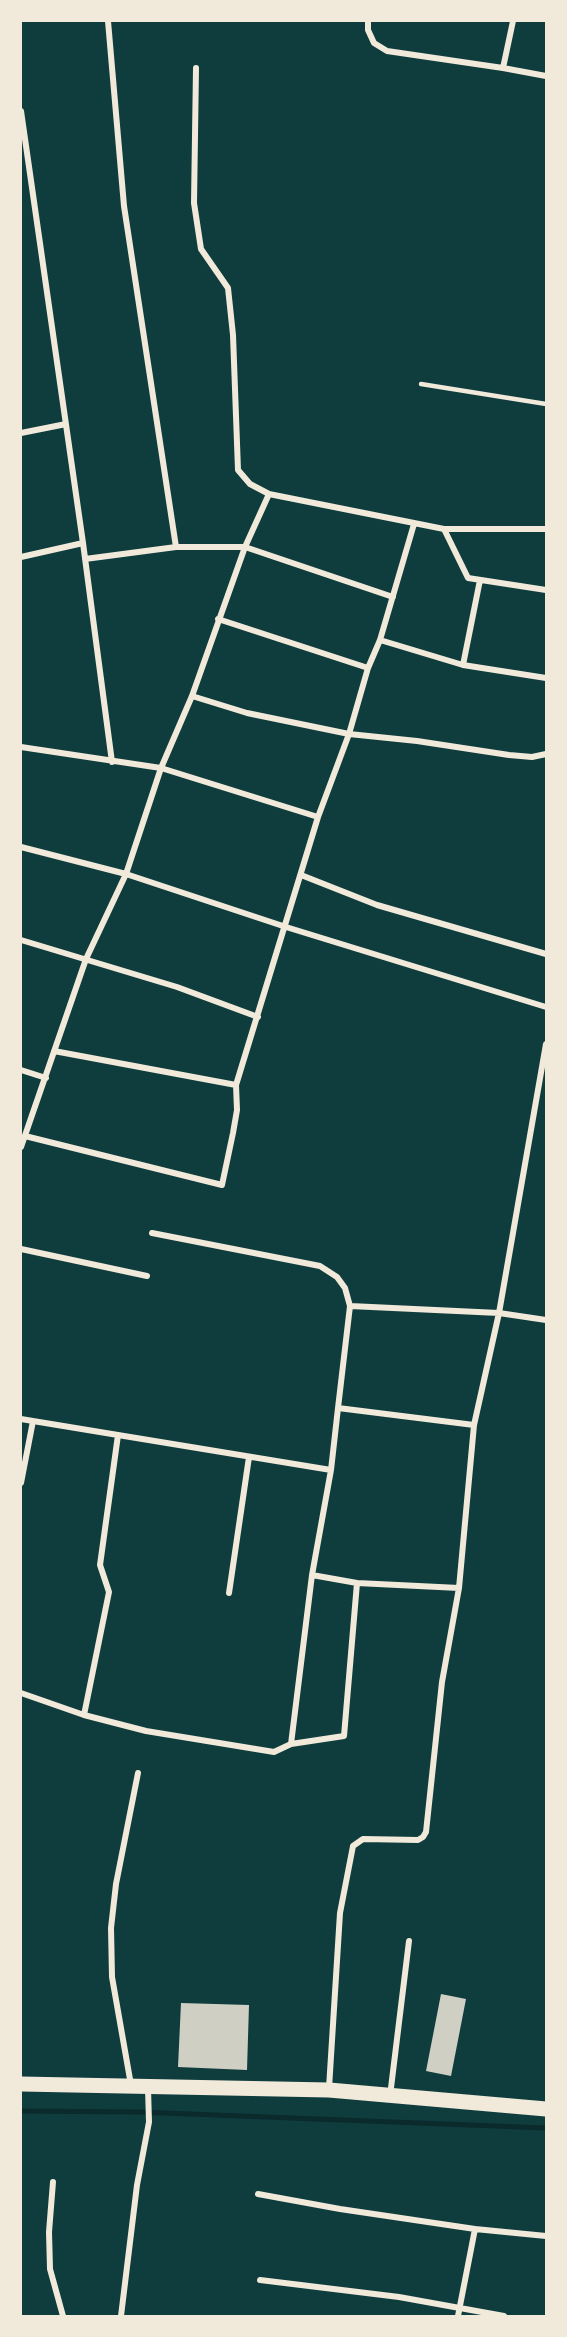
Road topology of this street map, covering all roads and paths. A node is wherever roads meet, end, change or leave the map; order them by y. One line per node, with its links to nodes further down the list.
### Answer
1 (108, 21): 17 (street)
2 (368, 21): 5 (street)
3 (513, 21): 5 (street)
4 (196, 68): 12 (street)
5 (503, 68): 6 (street)
6 (546, 76)
7 (21, 111): 10 (street)
8 (421, 384): 9 (lane)
9 (546, 404)
10 (66, 424): 11 (street); 16 (street)
11 (21, 433)
12 (269, 494): 13 (street); 18 (street)
13 (414, 524): 14 (street); 23 (street)
14 (444, 529): 15 (street); 21 (street)
15 (546, 529)
16 (83, 543): 19 (street); 20 (street)
17 (176, 547): 18 (street); 20 (street)
18 (245, 547): 23 (street); 24 (street)
19 (21, 557)
20 (85, 559): 33 (street)
21 (480, 580): 22 (street); 26 (street)
22 (546, 591)
23 (393, 597): 25 (street)
24 (218, 619): 27 (street); 29 (street)
25 (380, 640): 26 (street); 27 (street)
26 (463, 665): 28 (street)
27 (368, 668): 30 (street)
28 (546, 678)
29 (192, 696): 30 (street); 34 (street)
30 (349, 734): 32 (street); 35 (street)
31 (21, 747): 33 (street)
32 (546, 754)
33 (112, 762): 34 (street)
34 (161, 768): 35 (street); 37 (street)
35 (318, 817): 38 (street)
36 (21, 847): 37 (street)
37 (126, 874): 39 (street); 42 (street)
38 (301, 875): 39 (street); 41 (street)
39 (286, 927): 43 (street); 44 (street)
40 (21, 940): 42 (street)
41 (546, 954)
42 (86, 959): 44 (street); 46 (street)
43 (546, 1007)
44 (258, 1017): 49 (street)
45 (546, 1044): 56 (street)
46 (54, 1051): 48 (street); 49 (street)
47 (21, 1070): 48 (street)
48 (46, 1078): 50 (street)
49 (236, 1085): 50 (street)
50 (25, 1136): 51 (street)
51 (21, 1148)
52 (152, 1233): 55 (street)
53 (21, 1249): 54 (street)
54 (147, 1276)
55 (350, 1306): 56 (street); 58 (street)
56 (499, 1314): 57 (street); 61 (street)
57 (546, 1320)
58 (338, 1408): 61 (street); 64 (street)
59 (21, 1419): 60 (street)
60 (33, 1421): 62 (street); 65 (street)
61 (474, 1425): 68 (street)
62 (118, 1435): 63 (street); 71 (street)
63 (249, 1457): 64 (street); 69 (street)
64 (331, 1470): 66 (street)
65 (21, 1483)
66 (312, 1575): 67 (street); 72 (street)
67 (357, 1583): 68 (street); 72 (street)
68 (459, 1588): 77 (street)
69 (229, 1593)
70 (21, 1693): 71 (street)
71 (84, 1715): 72 (street)
72 (291, 1744)
73 (138, 1773): 76 (street)
74 (409, 1941): 79 (street)
75 (21, 2084): 76 (highway)
76 (131, 2085): 78 (highway)
77 (329, 2090): 78 (highway); 79 (highway)
78 (149, 2092): 88 (street)
79 (390, 2096): 80 (highway)
80 (546, 2109)
81 (53, 2182): 87 (street)
82 (258, 2194): 83 (street)
83 (476, 2229): 84 (street); 86 (street)
84 (546, 2236)
85 (260, 2280): 86 (street)
86 (461, 2307): 89 (street); 90 (street)
87 (63, 2316)
88 (121, 2316)
89 (458, 2316)
90 (504, 2316)

